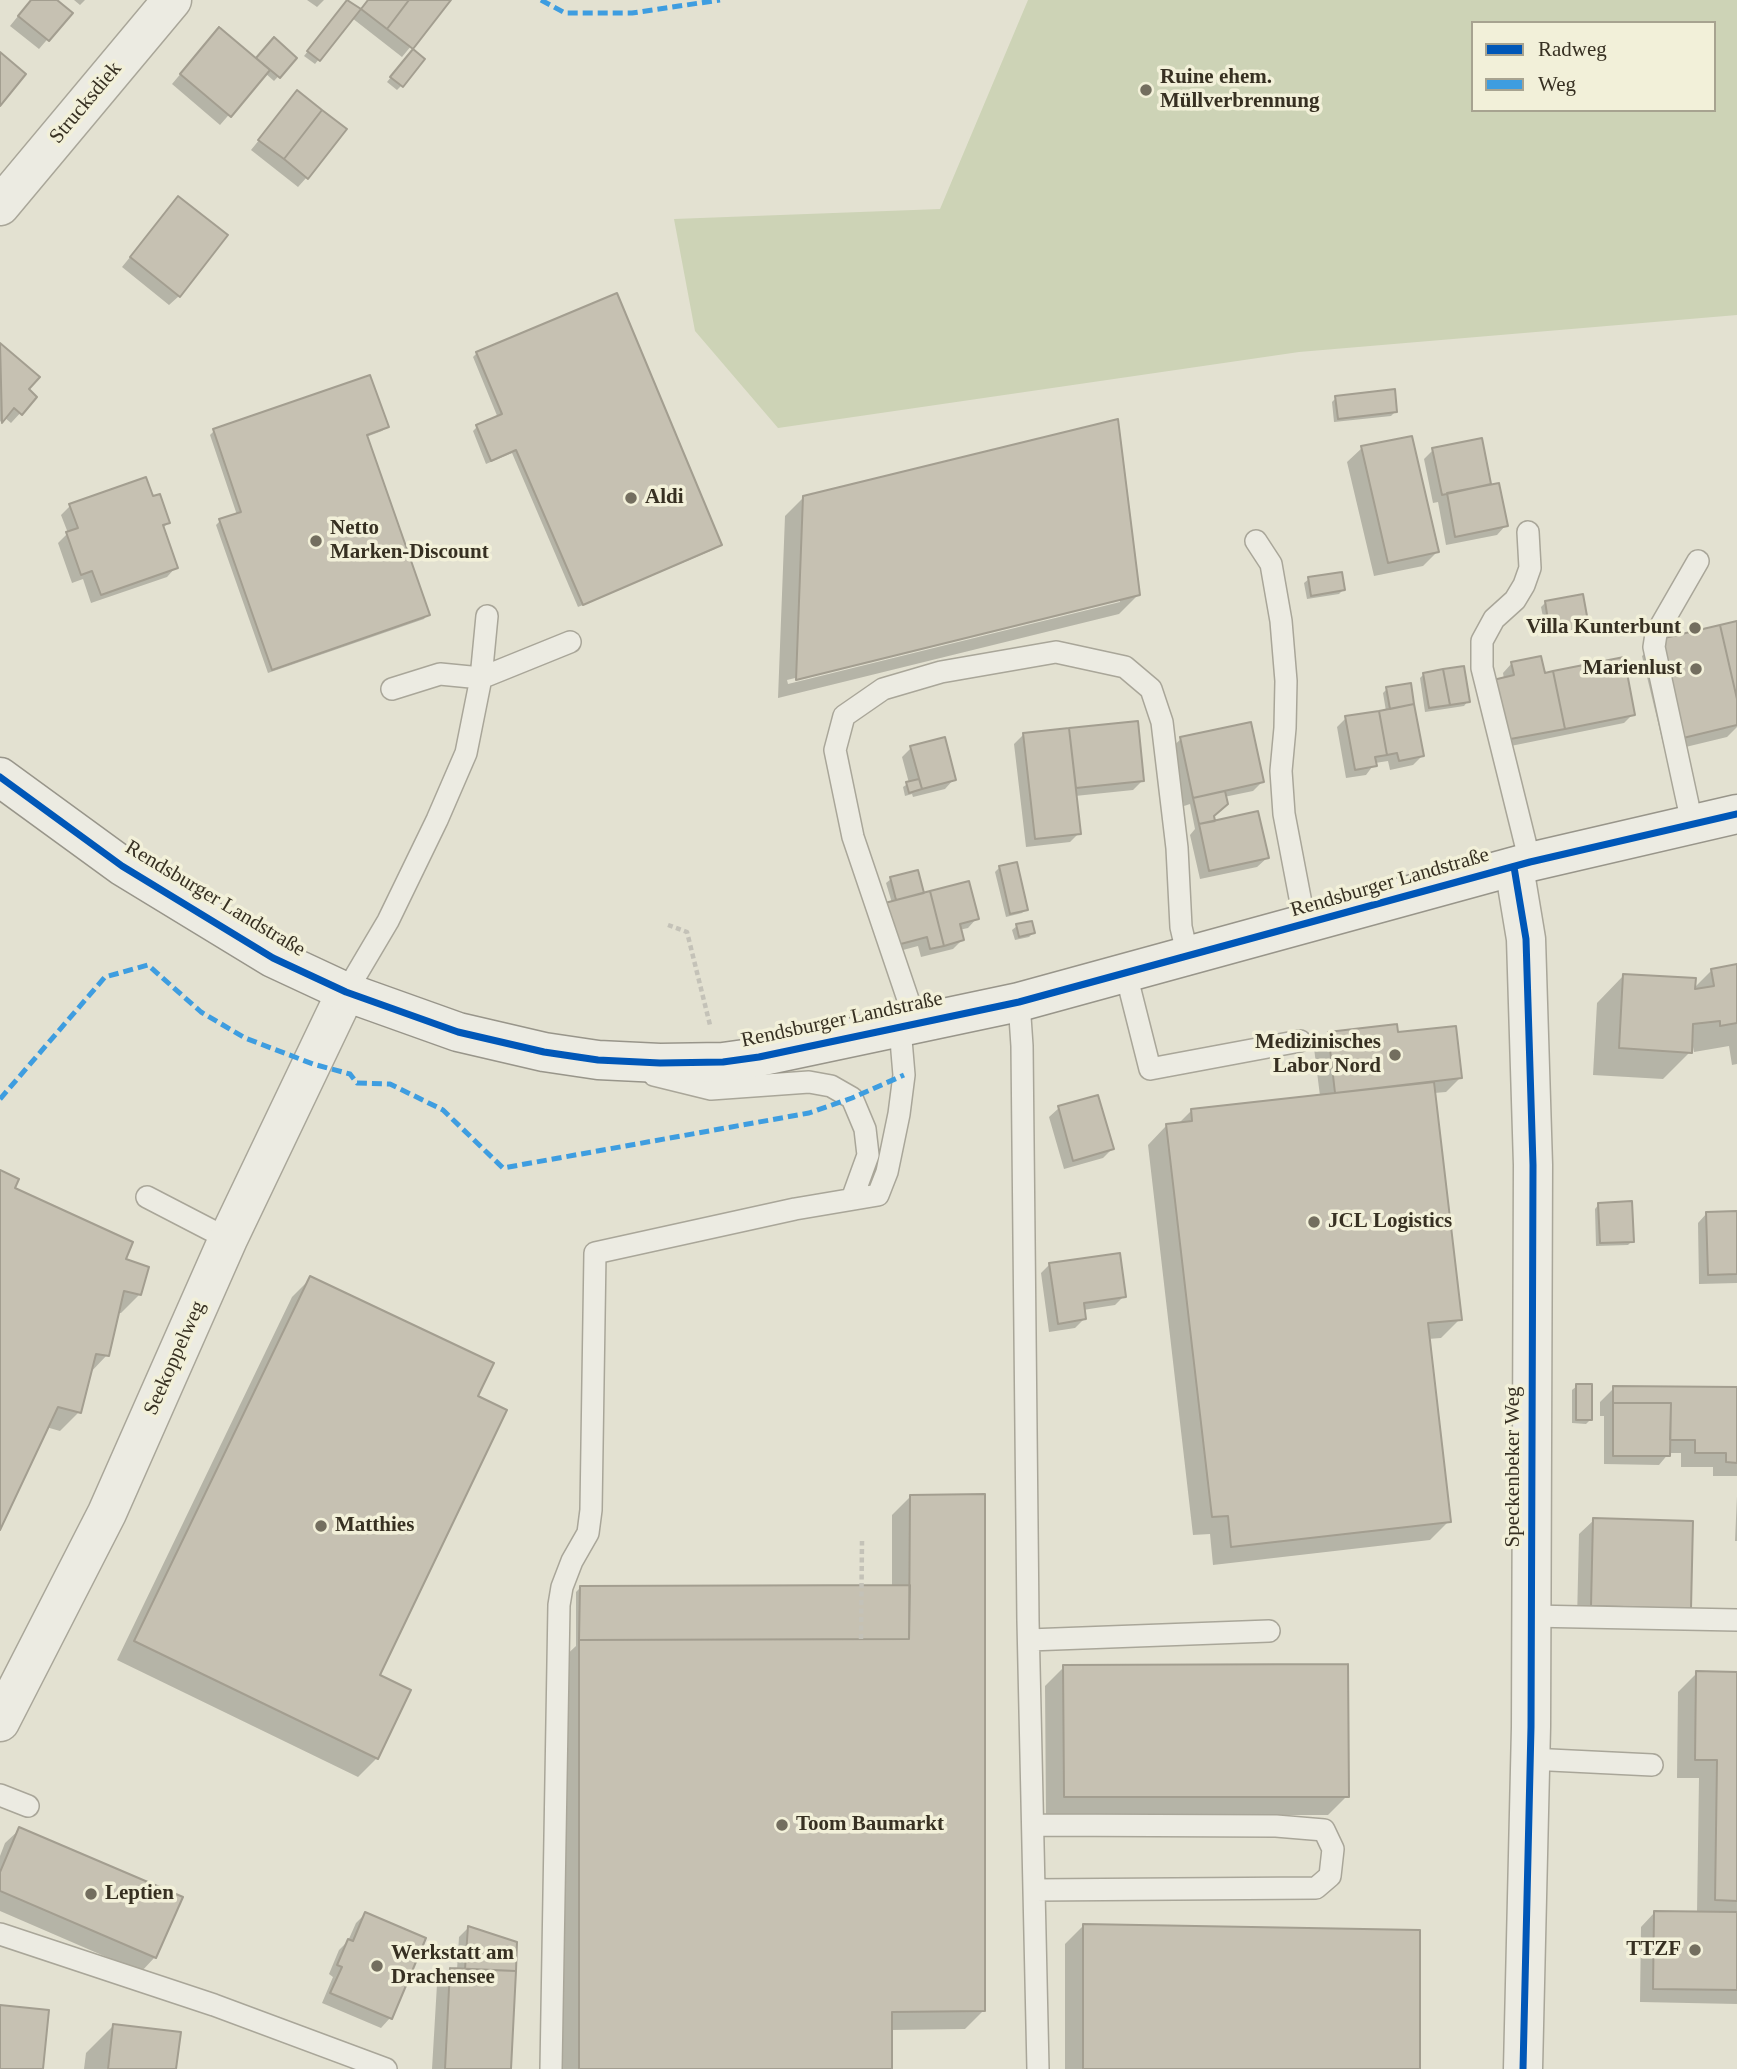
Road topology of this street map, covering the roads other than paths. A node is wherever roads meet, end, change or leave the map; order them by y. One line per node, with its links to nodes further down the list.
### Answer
1 (172, 0): 2 (street, Strucksdiek)
2 (0, 206)
3 (1528, 531): 13 (lane)
4 (1256, 541): 14 (lane)
5 (1698, 561): 12 (lane)
6 (487, 616): 8 (lane)
7 (570, 642): 8 (lane)
8 (481, 678): 9 (lane); 17 (lane)
9 (392, 689)
10 (0, 776): 17 (street, Rendsburger Landstraße)
11 (1737, 814): 12 (street, Rendsburger Landstraße)
12 (1692, 823): 13 (street, Rendsburger Landstraße)
13 (1522, 864): 14 (street, Rendsburger Landstraße); 25 (street, Speckenbeker Weg)
14 (1305, 924): 15 (street, Rendsburger Landstraße)
15 (1188, 957): 16 (street, Rendsburger Landstraße); 19 (lane)
16 (1126, 974): 18 (street, Rendsburger Landstraße); 20 (lane)
17 (346, 992): 21 (street, Rendsburger Landstraße); 24 (street, Seekoppelweg)
18 (1019, 1002): 19 (street, Rendsburger Landstraße); 28 (lane)
19 (908, 1025): 21 (street, Rendsburger Landstraße); 23 (lane)
20 (1300, 1041)
21 (598, 1060): 23 (lane)
22 (146, 1197): 24 (lane)
23 (852, 1199): 38 (lane)
24 (228, 1239): 29 (street, Seekoppelweg)
25 (1530, 1616): 26 (lane); 30 (street, Speckenbeker Weg)
26 (1737, 1620)
27 (1269, 1631): 28 (lane)
28 (1029, 1640): 34 (lane)
29 (0, 1722)
30 (1530, 1759): 31 (lane); 40 (street, Speckenbeker Weg)
31 (1652, 1765)
32 (0, 1795): 33 (lane)
33 (28, 1806)
34 (1033, 1825): 35 (lane); 35 (lane)
35 (1034, 1890): 39 (lane)
36 (0, 1934): 37 (lane)
37 (386, 2069)
38 (551, 2069)
39 (1038, 2069)
40 (1523, 2069)

